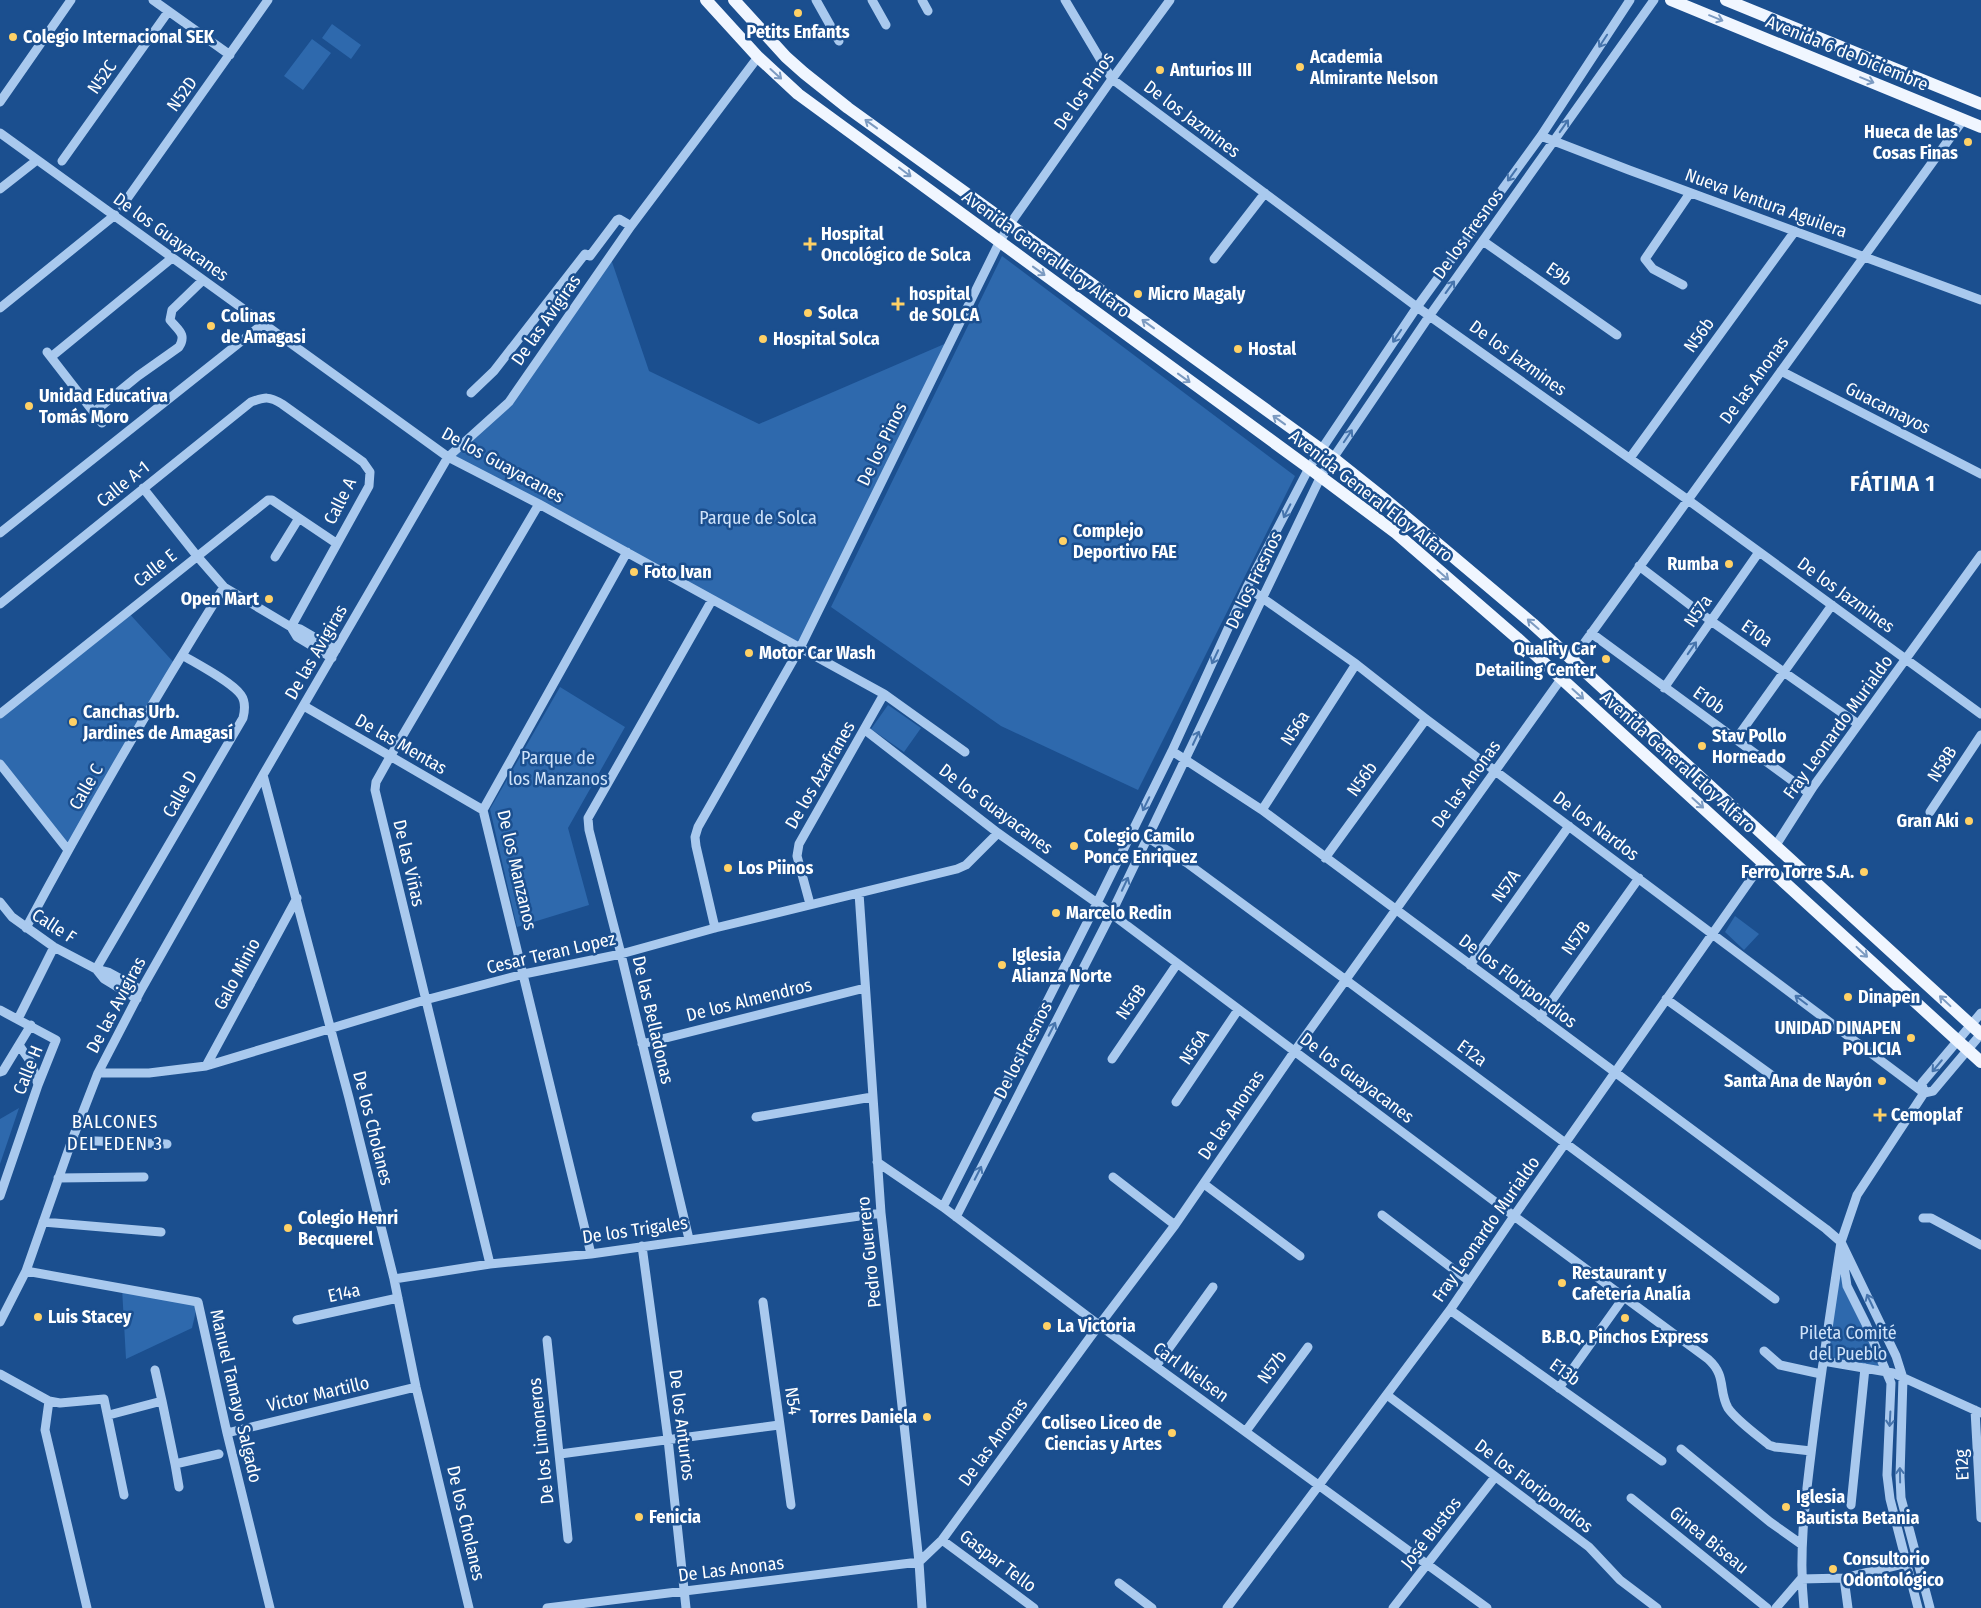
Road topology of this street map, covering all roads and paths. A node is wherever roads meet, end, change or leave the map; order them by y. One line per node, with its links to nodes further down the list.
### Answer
1 (71, 0): 22 (street)
2 (152, 0): 16 (street)
3 (268, 0): 19 (street, N52D)
4 (706, 0): 20 (main road, Avenida General Eloy Alfaro)
5 (734, 0): 36 (main road, Avenida General Eloy Alfaro, one-way to 5)
6 (817, 0): 18 (street)
7 (872, 0): 17 (street)
8 (922, 0): 15 (street)
9 (1065, 0): 21 (street, De los Jazmines)
10 (1170, 0): 21 (street, De los Pinos)
11 (1630, 0): 27 (street, De los Fresnos, one-way to 27)
12 (1654, 0): 28 (street, De los Fresnos, one-way to 12)
13 (1671, 0): 24 (main road, Avenida 6 de Diciembre, one-way to 24)
14 (1726, 0): 23 (main road, Avenida 6 de Diciembre)
15 (928, 11)
16 (168, 12): 19 (street); 30 (street, N52C)
17 (886, 25)
18 (840, 41)
19 (230, 55): 34 (street, N52D)
20 (758, 57): 37 (street, De las Avigiras); 40 (main road, Avenida General Eloy Alfaro, one-way to 40)
21 (1112, 79): 32 (street, De los Jazmines); 36 (street, De los Pinos)
22 (0, 102)
23 (1981, 104)
24 (1962, 120): 25 (main road, Avenida 6 de Diciembre); 41 (street, De las Anonas)
25 (1981, 127)
26 (0, 133): 29 (street, De los Guayacanes)
27 (1541, 136): 28 (street, Nueva Ventura Aguilera); 47 (street, De los Fresnos, one-way to 47)
28 (1553, 141): 33 (street, Nueva Ventura Aguilera); 39 (street, De los Fresnos)
29 (37, 160): 31 (street); 35 (street, De los Guayacanes)
30 (62, 161)
31 (0, 189)
32 (1264, 193): 43 (street); 47 (street, De los Jazmines)
33 (1690, 193): 38 (street, Nueva Ventura Aguilera); 45 (street)
34 (122, 206)
35 (115, 215): 42 (street, De los Guayacanes); 48 (street)
36 (1010, 224): 40 (street, De los Pinos); 57 (main road, Avenida General Eloy Alfaro, one-way to 36)
37 (631, 226): 53 (street); 58 (street, De las Avigiras)
38 (1795, 231): 41 (street, Nueva Ventura Aguilera); 60 (street, N56b)
39 (1483, 241): 49 (street, De los Fresnos, one-way to 39); 51 (street, E9b)
40 (999, 242): 61 (main road, Avenida General Eloy Alfaro, one-way to 61); 85 (street, De los Pinos)
41 (1864, 256): 46 (street, Nueva Ventura Aguilera); 52 (street, De las Anonas)
42 (172, 258): 44 (street, De los Guayacanes); 55 (street)
43 (1214, 259)
44 (203, 280): 50 (street, De los Guayacanes); 55 (street)
45 (1683, 285)
46 (1981, 300)
47 (1417, 307): 49 (street, De los Jazmines); 57 (street, De los Fresnos, one-way to 57)
48 (0, 308)
49 (1430, 315): 59 (street, De los Fresnos, one-way to 49); 60 (street, De los Jazmines)
50 (263, 324): 58 (street, De los Guayacanes); 68 (street)
51 (1617, 334)
52 (1781, 371): 62 (street, Guacamayos); 65 (street, De las Anonas)
53 (470, 393)
54 (270, 397): 64 (street, Calle A-1); 69 (street, Calle A)
55 (94, 412): 56 (street)
56 (102, 423)
57 (1321, 450): 59 (main road, Avenida General Eloy Alfaro); 61 (street, De los Fresnos)
58 (448, 457): 66 (street, De los Guayacanes); 86 (street, De las Avigiras)
59 (1333, 458): 63 (street, De los Fresnos); 88 (main road, Avenida General Eloy Alfaro, one-way to 59)
60 (1630, 458): 65 (street, De los Jazmines)
61 (1309, 468): 63 (main road, Avenida General Eloy Alfaro); 77 (street, De los Fresnos, one-way to 77)
62 (1981, 474)
63 (1321, 476): 78 (street, De los Fresnos); 92 (main road, Avenida General Eloy Alfaro, one-way to 92)
64 (143, 488): 73 (street); 80 (street, Calle A-1)
65 (1688, 500): 71 (street, De los Jazmines); 75 (street, De las Anonas)
66 (539, 504): 70 (street, De los Guayacanes); 105 (street, De las Viñas)
67 (299, 518): 69 (street, Calle E); 73 (street, Calle E); 74 (street)
68 (0, 533)
69 (336, 543): 83 (street, Calle A)
70 (627, 552): 79 (street, De los Guayacanes); 111 (street, De los Manzanos)
71 (1759, 552): 81 (street, De los Jazmines); 82 (street, N57a)
72 (1981, 555): 89 (street, Fray Leonardo Murialdo)
73 (197, 556): 76 (street); 96 (street, Calle E)
74 (275, 557)
75 (1639, 566): 82 (street, E10a); 84 (street, De las Anonas)
76 (224, 587): 83 (street); 87 (street, Calle C)
77 (1247, 587): 78 (street, De los Nardos); 103 (street, De los Fresnos, one-way to 103)
78 (1263, 597): 90 (street, De los Nardos); 106 (street, De los Fresnos, one-way to 78)
79 (712, 600): 85 (street, De los Guayacanes); 135 (street, De las Belladonas)
80 (0, 604)
81 (1832, 605): 89 (street, De los Jazmines); 91 (street)
82 (1711, 621): 91 (street, E10a); 93 (street, N57a, one-way to 82)
83 (291, 627): 86 (street)
84 (1591, 633): 88 (street, De las Anonas); 93 (street, E10b)
85 (800, 648): 94 (street, De los Guayacanes); 132 (street, De los Pinos)
86 (334, 654): 95 (street, De las Avigiras)
87 (182, 655): 118 (street, Calle C); 138 (street, Calle D)
88 (1572, 660): 117 (main road, Avenida General Eloy Alfaro)
89 (1906, 660): 97 (street, De los Jazmines); 99 (street, Fray Leonardo Murialdo)
90 (1356, 664): 98 (street, De los Nardos); 112 (street, N56a)
91 (1784, 672): 99 (street, E10a); 102 (street)
92 (1561, 679): 108 (street, De las Anonas); 120 (main road, Avenida General Eloy Alfaro, one-way to 120)
93 (1664, 688): 102 (street, E10b)
94 (884, 694): 100 (street, De los Azafranes); 104 (street, De los Guayacanes)
95 (304, 706): 105 (street, De las Mentas); 109 (street, De las Avigiras)
96 (0, 714)
97 (1981, 714)
98 (1426, 719): 108 (street, De los Nardos); 119 (street, N56b)
99 (1858, 724): 110 (street, Fray Leonardo Murialdo)
100 (865, 730): 115 (street, De los Guayacanes); 126 (street, De los Azafranes)
101 (1981, 734): 113 (street, N58B)
102 (1736, 739): 110 (street, E10b)
103 (1172, 750): 106 (street, De los Floripondios); 125 (street, De los Fresnos, one-way to 125)
104 (965, 752)
105 (390, 756): 111 (street, De las Mentas); 147 (street, De las Viñas)
106 (1186, 761): 112 (street, De los Floripondios); 116 (street, De los Fresnos)
107 (0, 764): 118 (street)
108 (1495, 771): 114 (street, De los Nardos); 127 (street, De las Anonas)
109 (263, 775): 123 (street, De los Cholanes); 144 (street, De las Avigiras)
110 (1809, 793): 117 (street, Fray Leonardo Murialdo)
111 (483, 810): 140 (street, De los Manzanos)
112 (1262, 810): 119 (street, De los Floripondios)
113 (1930, 812)
114 (1570, 826): 121 (street, De los Nardos); 137 (street, N57A)
115 (998, 833): 122 (street, Cesar Teran Lopez); 125 (street, De los Guayacanes)
116 (1148, 837): 128 (street, De los Fresnos, one-way to 116); 142 (street, E12a)
117 (1776, 845): 153 (main road, Avenida General Eloy Alfaro, one-way to 117)
118 (68, 850): 131 (street, Calle C)
119 (1325, 858): 127 (street, De los Floripondios)
120 (1763, 862): 133 (street, Fray Leonardo Murialdo); 159 (main road, Avenida General Eloy Alfaro, one-way to 159)
121 (1639, 878): 133 (street, De los Nardos); 151 (street, N57B)
122 (858, 893): 126 (street, Cesar Teran Lopez); 143 (street, Pedro Guerrero)
123 (297, 898): 155 (street, De los Cholanes); 164 (street, Galo Minio)
124 (0, 902): 130 (street, Calle F)
125 (1097, 903): 128 (street, De los Guayacanes); 139 (street, De los Fresnos)
126 (810, 904): 132 (street, Cesar Teran Lopez)
127 (1396, 910): 137 (street, De los Floripondios); 142 (street, De las Anonas)
128 (1111, 914): 136 (street, De los Guayacanes); 141 (street, De los Fresnos)
129 (0, 916): 130 (street)
130 (12, 917): 131 (street, Calle F)
131 (26, 928): 134 (street, Calle F)
132 (715, 928): 135 (street, Cesar Teran Lopez)
133 (1712, 933): 145 (street, Fray Leonardo Murialdo); 171 (street, De los Nardos, one-way to 133)
134 (54, 947): 138 (street, Calle F); 152 (street)
135 (621, 954): 140 (street, Cesar Teran Lopez); 157 (street, De las Belladonas)
136 (1177, 964): 149 (street, De los Guayacanes); 161 (street, N56B)
137 (1470, 965): 151 (street, De los Floripondios)
138 (96, 968): 144 (street, Calle F); 146 (street, Calle F)
139 (1063, 969): 141 (street); 163 (street, De los Fresnos)
140 (524, 974): 147 (street, Cesar Teran Lopez); 197 (street, De los Manzanos)
141 (1079, 976): 165 (street, De los Fresnos, one-way to 141)
142 (1346, 980): 160 (street, De las Anonas); 176 (street, E12a)
143 (865, 988): 157 (street, De los Almendros); 172 (street, Pedro Guerrero)
144 (142, 990): 146 (street, De las Avigiras)
145 (1666, 998): 168 (street, Fray Leonardo Murialdo); 169 (street)
146 (137, 999): 167 (street, De las Avigiras)
147 (425, 1000): 155 (street, Cesar Teran Lopez); 199 (street, De las Viñas)
148 (0, 1010): 152 (street)
149 (1238, 1010): 160 (street, De los Guayacanes); 173 (street, N56A)
150 (1981, 1013): 153 (street)
151 (1540, 1017): 168 (street, De los Floripondios)
152 (18, 1019): 154 (street)
153 (1971, 1024): 156 (main road, Avenida General Eloy Alfaro); 159 (street)
154 (31, 1025): 158 (street); 170 (street, Calle H)
155 (330, 1028): 164 (street, Cesar Teran Lopez); 201 (street, De los Cholanes)
156 (1981, 1034): 159 (street)
157 (642, 1044): 193 (street, De las Belladonas)
158 (19, 1045): 166 (street); 170 (street)
159 (1963, 1045): 162 (main road, Avenida General Eloy Alfaro); 171 (street); 171 (street, one-way to 171)
160 (1294, 1052): 182 (street, De las Anonas); 187 (street, De los Guayacanes)
161 (1112, 1059)
162 (1981, 1062)
163 (1015, 1064): 165 (street); 184 (street, De los Fresnos)
164 (206, 1066): 167 (street, Cesar Teran Lopez)
165 (1030, 1071): 188 (street, De los Fresnos, one-way to 165)
166 (0, 1072)
167 (98, 1073): 175 (street, De las Avigiras)
168 (1614, 1073): 176 (street, Fray Leonardo Murialdo); 194 (street, De los Floripondios)
169 (1774, 1077)
170 (38, 1085): 183 (street, Calle H)
171 (1924, 1093): 194 (street)
172 (872, 1097): 174 (street); 178 (street, Pedro Guerrero)
173 (1176, 1102)
174 (756, 1117)
175 (72, 1140): 177 (street); 181 (street, De las Avigiras)
176 (1565, 1142): 187 (street, Fray Leonardo Murialdo); 206 (street, E12a)
177 (168, 1144)
178 (877, 1162): 184 (street, Carl Nielsen); 185 (street, Pedro Guerrero)
179 (144, 1177): 181 (street)
180 (1113, 1177): 191 (street)
181 (58, 1178): 190 (street, De las Avigiras)
182 (1204, 1184): 191 (street, De las Anonas); 198 (street)
183 (0, 1196)
184 (943, 1207): 188 (street, Carl Nielsen)
185 (881, 1213): 193 (street, De los Trigales); 251 (street, Pedro Guerrero)
186 (1382, 1215): 202 (street)
187 (1514, 1216): 202 (street, Fray Leonardo Murialdo); 204 (street, De los Guayacanes)
188 (956, 1217): 211 (street, Carl Nielsen)
189 (1923, 1218): 195 (street)
190 (43, 1222): 192 (street); 200 (street, De las Avigiras)
191 (1175, 1225): 211 (street, De las Anonas)
192 (161, 1232)
193 (689, 1239): 196 (street, De los Trigales)
194 (1841, 1242): 215 (street); 219 (street); 222 (street, one-way to 194)
195 (1981, 1245)
196 (642, 1246): 197 (street, De los Trigales); 233 (street, De los Anturios)
197 (591, 1254): 199 (street, De los Trigales)
198 (1300, 1256)
199 (490, 1264): 201 (street, De los Trigales)
200 (26, 1271): 210 (street, De las Avigiras); 232 (street, Manuel Tamayo Salgado)
201 (394, 1279): 205 (street, De los Cholanes)
202 (1469, 1281): 208 (street, Fray Leonardo Murialdo)
203 (1213, 1287): 216 (street)
204 (1624, 1297): 224 (street); 235 (street, De los Guayacanes)
205 (398, 1298): 209 (street, E14a); 223 (street, De los Cholanes)
206 (1775, 1299)
207 (763, 1302): 230 (street, N54)
208 (1450, 1310): 224 (street, E13b); 225 (street, Fray Leonardo Murialdo)
209 (297, 1320)
210 (0, 1322)
211 (1099, 1325): 216 (street, Carl Nielsen); 249 (street, De las Anonas)
212 (547, 1340): 237 (street, De los Limoneros)
213 (1308, 1347): 231 (street, N57b)
214 (1764, 1350): 221 (street)
215 (1823, 1361): 217 (street); 221 (street)
216 (1156, 1366): 231 (street, Carl Nielsen)
217 (1865, 1368): 219 (street); 246 (street)
218 (155, 1370): 227 (street)
219 (1887, 1372): 222 (street); 252 (street, one-way to 252)
220 (0, 1374): 226 (street)
221 (1821, 1374): 235 (street)
222 (1903, 1378): 228 (street); 275 (street, one-way to 222)
223 (416, 1387): 232 (street, Victor Martillo); 260 (street, De los Cholanes)
224 (1559, 1388): 238 (street, E13b)
225 (1387, 1395): 240 (street, De los Floripondios); 241 (street, Fray Leonardo Murialdo)
226 (49, 1401): 229 (street); 258 (street)
227 (162, 1401): 229 (street); 239 (street)
228 (1978, 1412): 247 (street, E12g)
229 (109, 1416): 243 (street)
230 (779, 1425): 233 (street); 245 (street, N54)
231 (1246, 1431): 241 (street, Carl Nielsen)
232 (227, 1433): 259 (street, Manuel Tamayo Salgado)
233 (668, 1439): 237 (street); 257 (street, De los Anturios)
234 (1681, 1449): 250 (street)
235 (1811, 1451): 250 (street)
236 (219, 1454): 239 (street)
237 (560, 1454): 248 (street, De los Limoneros)
238 (1662, 1461)
239 (176, 1464): 242 (street)
240 (1495, 1477): 253 (street, José Bustos); 269 (street, De los Floripondios)
241 (1318, 1485): 253 (street, Carl Nielsen); 266 (street, Fray Leonardo Murialdo)
242 (179, 1487)
243 (124, 1495)
244 (1630, 1498): 270 (street, Ginea Biseau)
245 (791, 1505)
246 (1851, 1505)
247 (1981, 1518)
248 (568, 1539)
249 (942, 1540): 251 (street, De las Anonas); 264 (street, Gaspar Tello)
250 (1801, 1544): 255 (street)
251 (919, 1562): 257 (street, De Las Anonas); 263 (street, Pedro Guerrero)
252 (1907, 1563): 254 (street); 274 (street)
253 (1428, 1565): 267 (street, José Bustos); 268 (street, Carl Nielsen)
254 (1844, 1578): 255 (street); 273 (street)
255 (1801, 1579): 271 (street); 272 (street)
256 (1118, 1584): 265 (street)
257 (684, 1591): 261 (street, De Las Anonas); 262 (street, De los Anturios)
258 (87, 1608)
259 (270, 1608)
260 (469, 1608)
261 (547, 1608)
262 (686, 1608)
263 (922, 1608)
264 (1034, 1608)
265 (1152, 1608)
266 (1227, 1608)
267 (1393, 1608)
268 (1487, 1608)
269 (1657, 1608)
270 (1768, 1608)
271 (1776, 1608)
272 (1804, 1608)
273 (1848, 1608)
274 (1918, 1608)
275 (1930, 1608)

